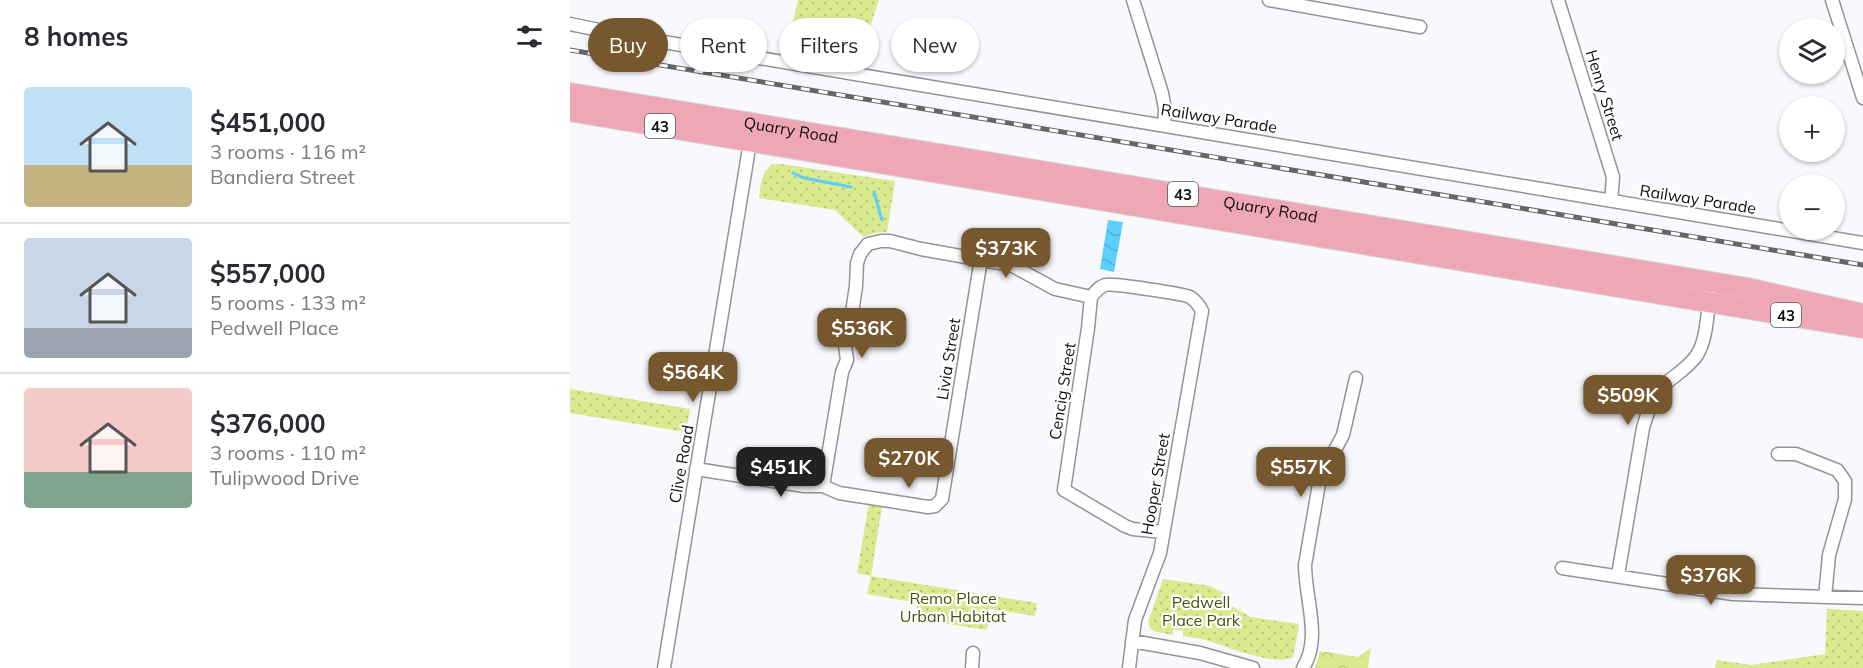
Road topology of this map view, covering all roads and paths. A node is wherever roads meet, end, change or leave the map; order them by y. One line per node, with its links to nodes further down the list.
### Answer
1 (1133, 0): 10 (street)
2 (1269, 0): 6 (street)
3 (1558, 0): 12 (street, Henry Street)
4 (1833, 0): 8 (street)
5 (570, 24): 10 (street, Railway Parade)
6 (1420, 27)
7 (570, 93): 11 (main road, Quarry Road / 43)
8 (1863, 98)
9 (570, 111): 11 (main road, Quarry Road / 43)
10 (1164, 126): 12 (street, Railway Parade)
11 (752, 132): 15 (main road, Quarry Road / 43); 21 (street, Clive Road)
12 (1611, 201): 13 (street, Railway Parade)
13 (1863, 243)
14 (981, 259): 16 (street); 22 (street); 22 (street, Livia Street)
15 (1710, 292): 17 (main road, Quarry Road / 43); 18 (main road, Quarry Road / 43); 25 (street)
16 (1091, 297): 23 (street, Cencig Street); 23 (street, Hooper Street)
17 (1863, 314)
18 (1863, 328)
19 (1356, 378): 34 (street)
20 (1778, 454): 26 (street)
21 (696, 469): 22 (street); 30 (street, Clive Road)
22 (823, 486)
23 (1163, 532): 28 (street, Hooper Street)
24 (1562, 568): 25 (street)
25 (1618, 575): 26 (street)
26 (1826, 597): 27 (street)
27 (1863, 598)
28 (1132, 641): 32 (street, Hooper Street); 33 (street)
29 (973, 653): 31 (street)
30 (664, 668)
31 (972, 668)
32 (1129, 668)
33 (1253, 668)
34 (1303, 668)

